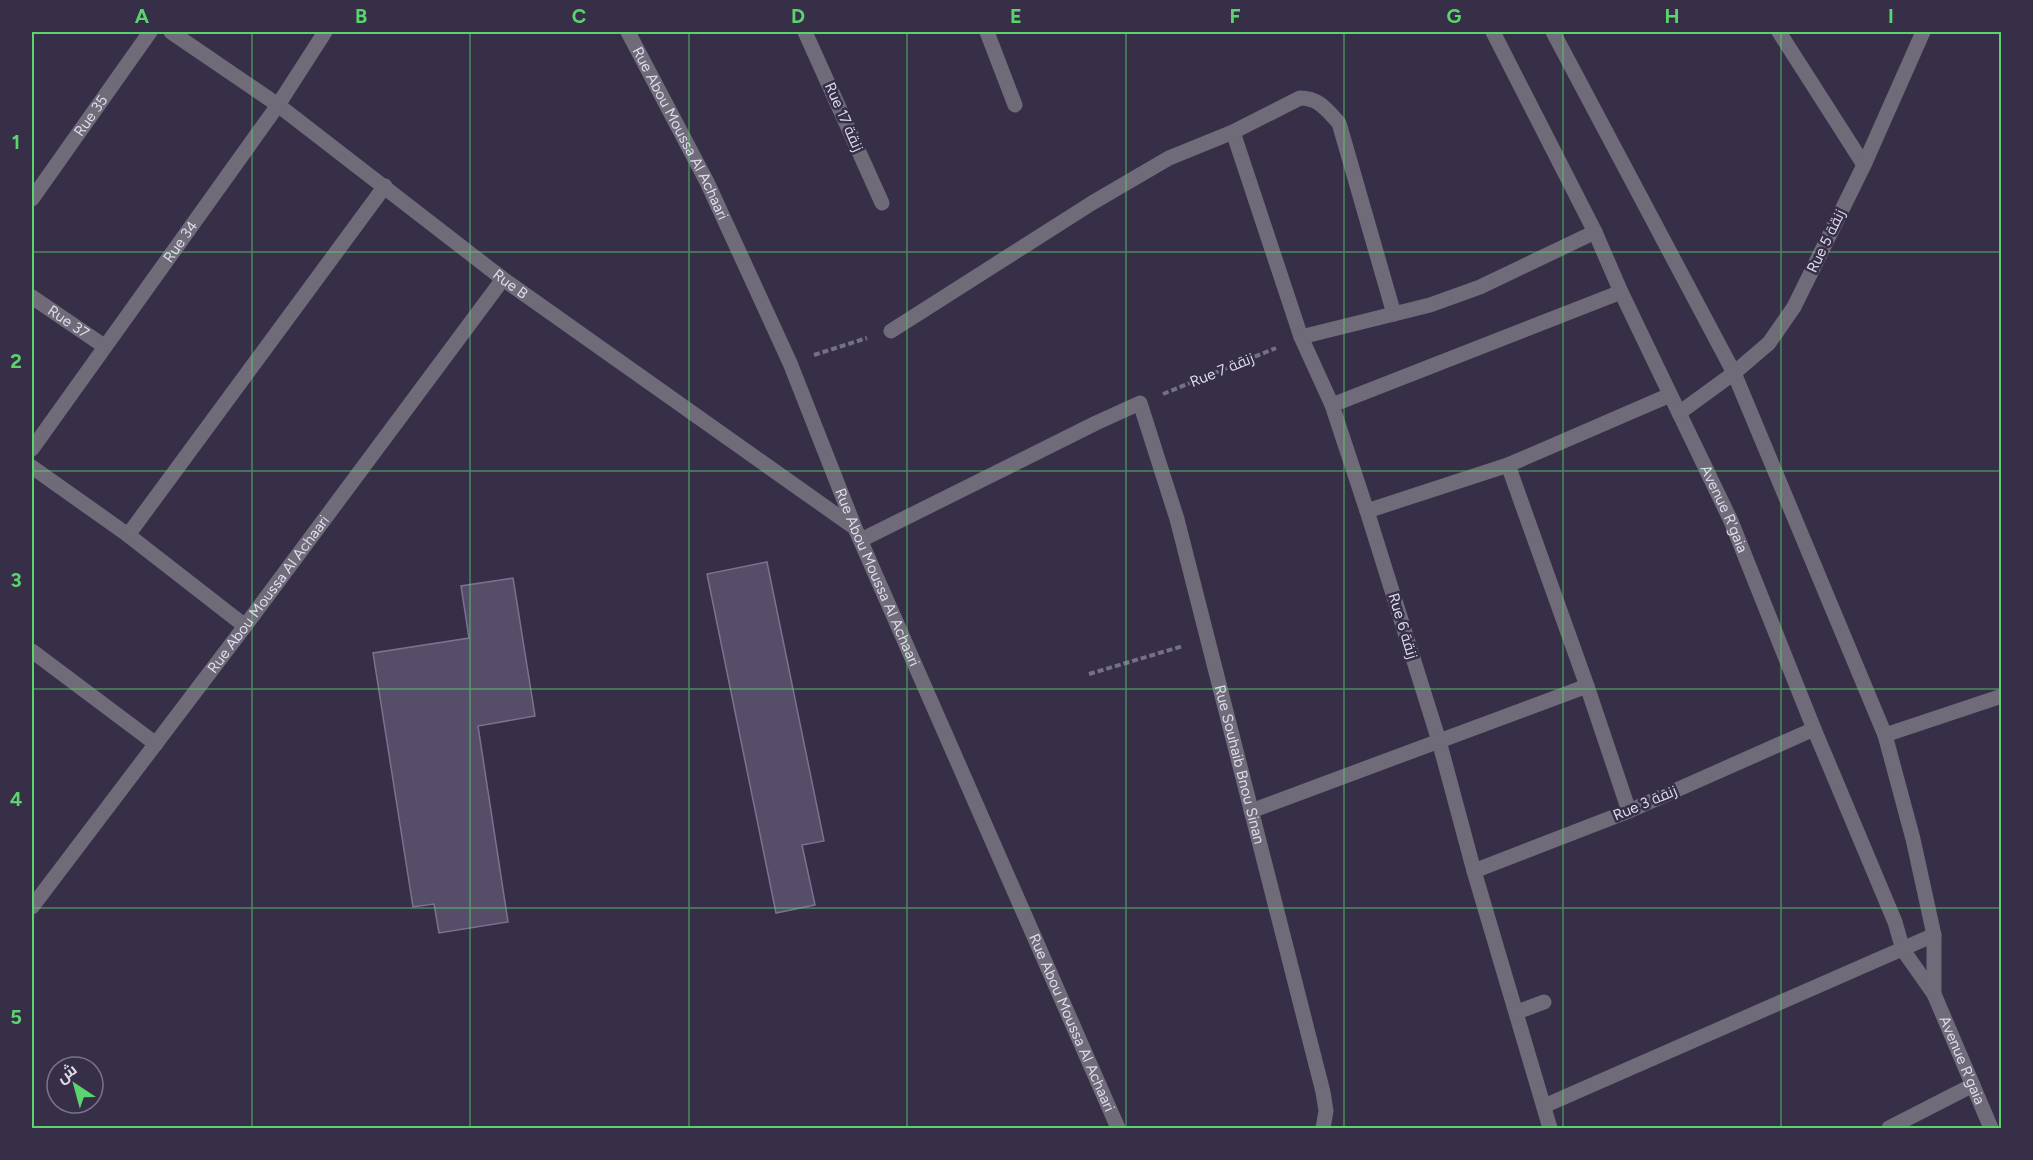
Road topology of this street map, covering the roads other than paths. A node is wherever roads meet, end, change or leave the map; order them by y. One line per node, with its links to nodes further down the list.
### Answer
1 (150, 32): 16 (street, Rue 35)
2 (171, 32): 11 (street, Rue B)
3 (325, 32): 11 (street, Rue 34)
4 (628, 32): 34 (street, Rue Abou Moussa Al Achaari)
5 (805, 32): 17 (street, Rue 17 زنقة)
6 (987, 32): 12 (street)
7 (1493, 32): 18 (street, Avenue R'gaia)
8 (1553, 32): 26 (street, Avenue R'gaia)
9 (1779, 32): 14 (street)
10 (1923, 32): 14 (street, Rue 5 زنقة)
11 (278, 105): 15 (street, Rue B); 25 (street, Rue 34)
12 (1015, 105)
13 (1233, 132): 22 (street); 23 (street); 24 (street, Rue 6 زنقة)
14 (1864, 165): 26 (street, Rue 5 زنقة)
15 (385, 186): 19 (street, Rue B); 35 (street)
16 (32, 199)
17 (882, 203)
18 (1595, 232): 20 (street, Avenue R'gaia); 22 (street)
19 (503, 279): 34 (street, Rue B); 36 (street, Rue Abou Moussa Al Achaari)
20 (1621, 292): 27 (street, Avenue R'gaia); 28 (street)
21 (32, 297): 25 (street, Rue 37)
22 (1394, 314): 24 (street)
23 (891, 331)
24 (1301, 337): 28 (street, Rue 6 زنقة)
25 (104, 346): 30 (street, Rue 34)
26 (1734, 373): 29 (street, Rue 5 زنقة); 41 (street, Avenue R'gaia)
27 (1670, 395): 29 (street, Avenue R'gaia); 31 (street)
28 (1332, 405): 33 (street, Rue 6 زنقة)
29 (1679, 412): 40 (street, Avenue R'gaia)
30 (32, 449)
31 (1508, 465): 33 (street); 38 (street)
32 (32, 467): 35 (street)
33 (1367, 511): 42 (street, Rue 6 زنقة)
34 (858, 534): 45 (street, Rue Souhaib Bnou Sinan); 55 (street, Rue Abou Moussa Al Achaari)
35 (128, 535): 36 (street)
36 (245, 626): 43 (street, Rue Abou Moussa Al Achaari)
37 (32, 651): 43 (street)
38 (1587, 686): 42 (street); 44 (street)
39 (2001, 696): 41 (street)
40 (1814, 729): 44 (street, Rue 3 زنقة); 49 (street, Avenue R'gaia)
41 (1885, 735): 48 (street, Avenue R'gaia)
42 (1439, 741): 45 (street); 46 (street, Rue 6 زنقة)
43 (156, 744): 47 (street, Rue Abou Moussa Al Achaari)
44 (1629, 810): 46 (street, Rue 3 زنقة)
45 (1251, 811): 56 (street, Rue Souhaib Bnou Sinan)
46 (1474, 871): 52 (street, Rue 6 زنقة)
47 (32, 907)
48 (1934, 935): 49 (street); 50 (street, Avenue R'gaia)
49 (1903, 950): 50 (street, Avenue R'gaia); 54 (street)
50 (1934, 994): 53 (street, Avenue R'gaia)
51 (1544, 1002): 52 (street)
52 (1517, 1012): 54 (street, Rue 6 زنقة)
53 (1973, 1085): 58 (street); 59 (street, Avenue R'gaia)
54 (1544, 1106): 57 (street, Rue 6 زنقة)
55 (1118, 1128)
56 (1323, 1128)
57 (1550, 1128)
58 (1889, 1128)
59 (1991, 1128)

